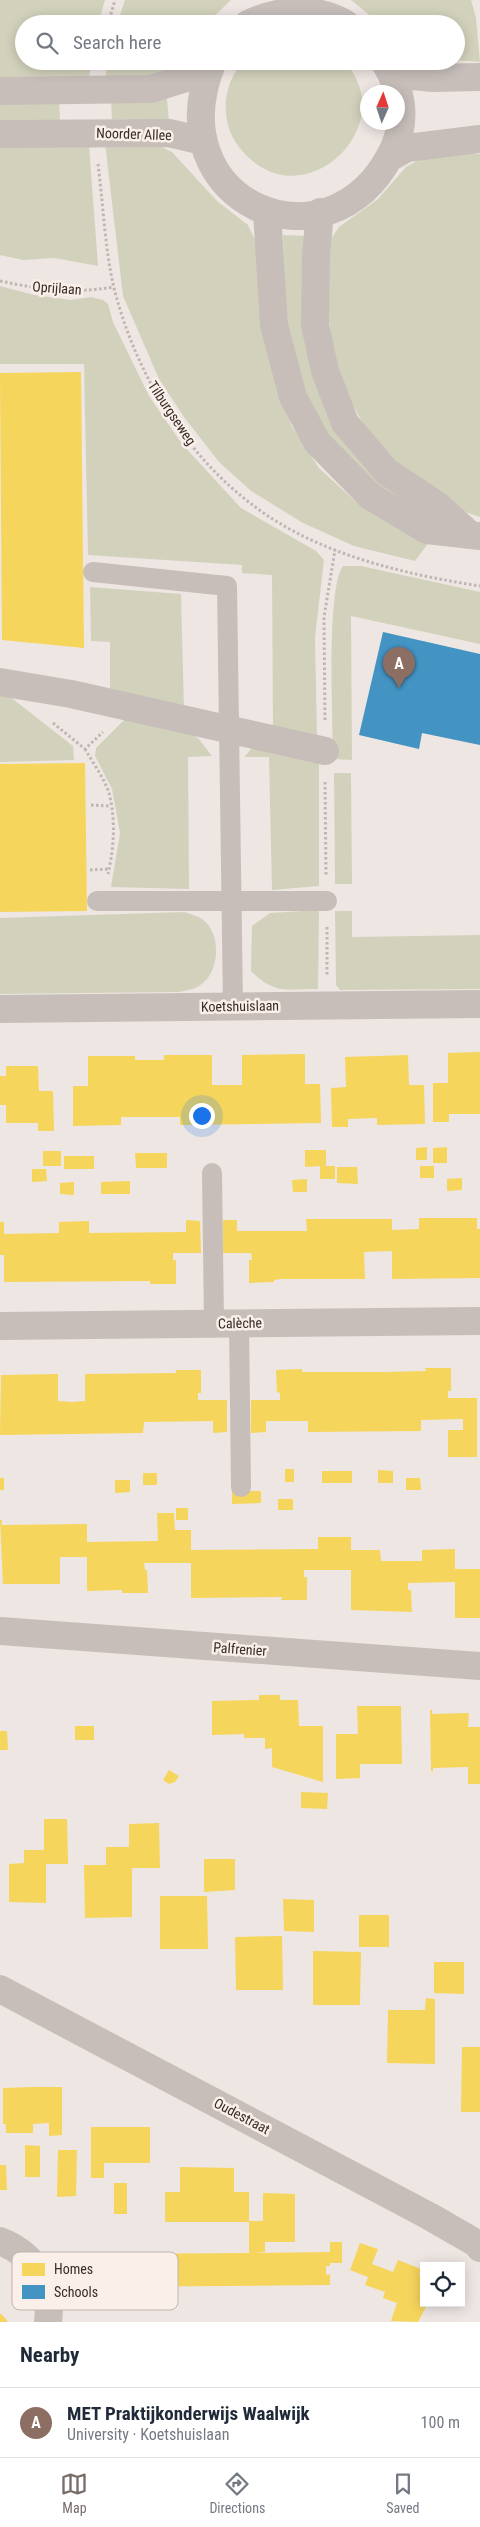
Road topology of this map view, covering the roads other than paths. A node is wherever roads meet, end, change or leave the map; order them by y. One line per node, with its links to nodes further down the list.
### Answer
1 (321, 7): 2 (street); 3 (street)
2 (260, 13)
3 (333, 15)
4 (202, 70): 9 (street)
5 (210, 70): 12 (street)
6 (389, 70): 13 (street)
7 (397, 70): 8 (street)
8 (471, 77)
9 (0, 91)
10 (0, 134): 12 (street, Noorder Allee)
11 (472, 139): 13 (street)
12 (203, 142): 14 (street)
13 (389, 158): 15 (street)
14 (267, 212): 15 (street); 16 (street)
15 (320, 212): 16 (street)
16 (474, 535)
17 (93, 572): 19 (lane)
18 (0, 682): 19 (street)
19 (228, 730): 20 (street); 23 (lane)
20 (325, 751)
21 (97, 901): 23 (lane)
22 (326, 901): 23 (lane)
23 (230, 902): 25 (lane)
24 (480, 1004): 25 (street, Koetshuislaan)
25 (233, 1006): 26 (street, Koetshuislaan)
26 (0, 1008)
27 (212, 1173): 29 (lane)
28 (480, 1321): 29 (street, Calèche)
29 (227, 1323): 30 (street, Calèche); 31 (lane)
30 (0, 1326)
31 (241, 1487)
32 (0, 1632): 33 (street, Palfrenier)
33 (480, 1666)
34 (0, 1989): 36 (street, Oudestraat)
35 (0, 2241): 37 (street)
36 (480, 2248)
37 (20, 2252)

